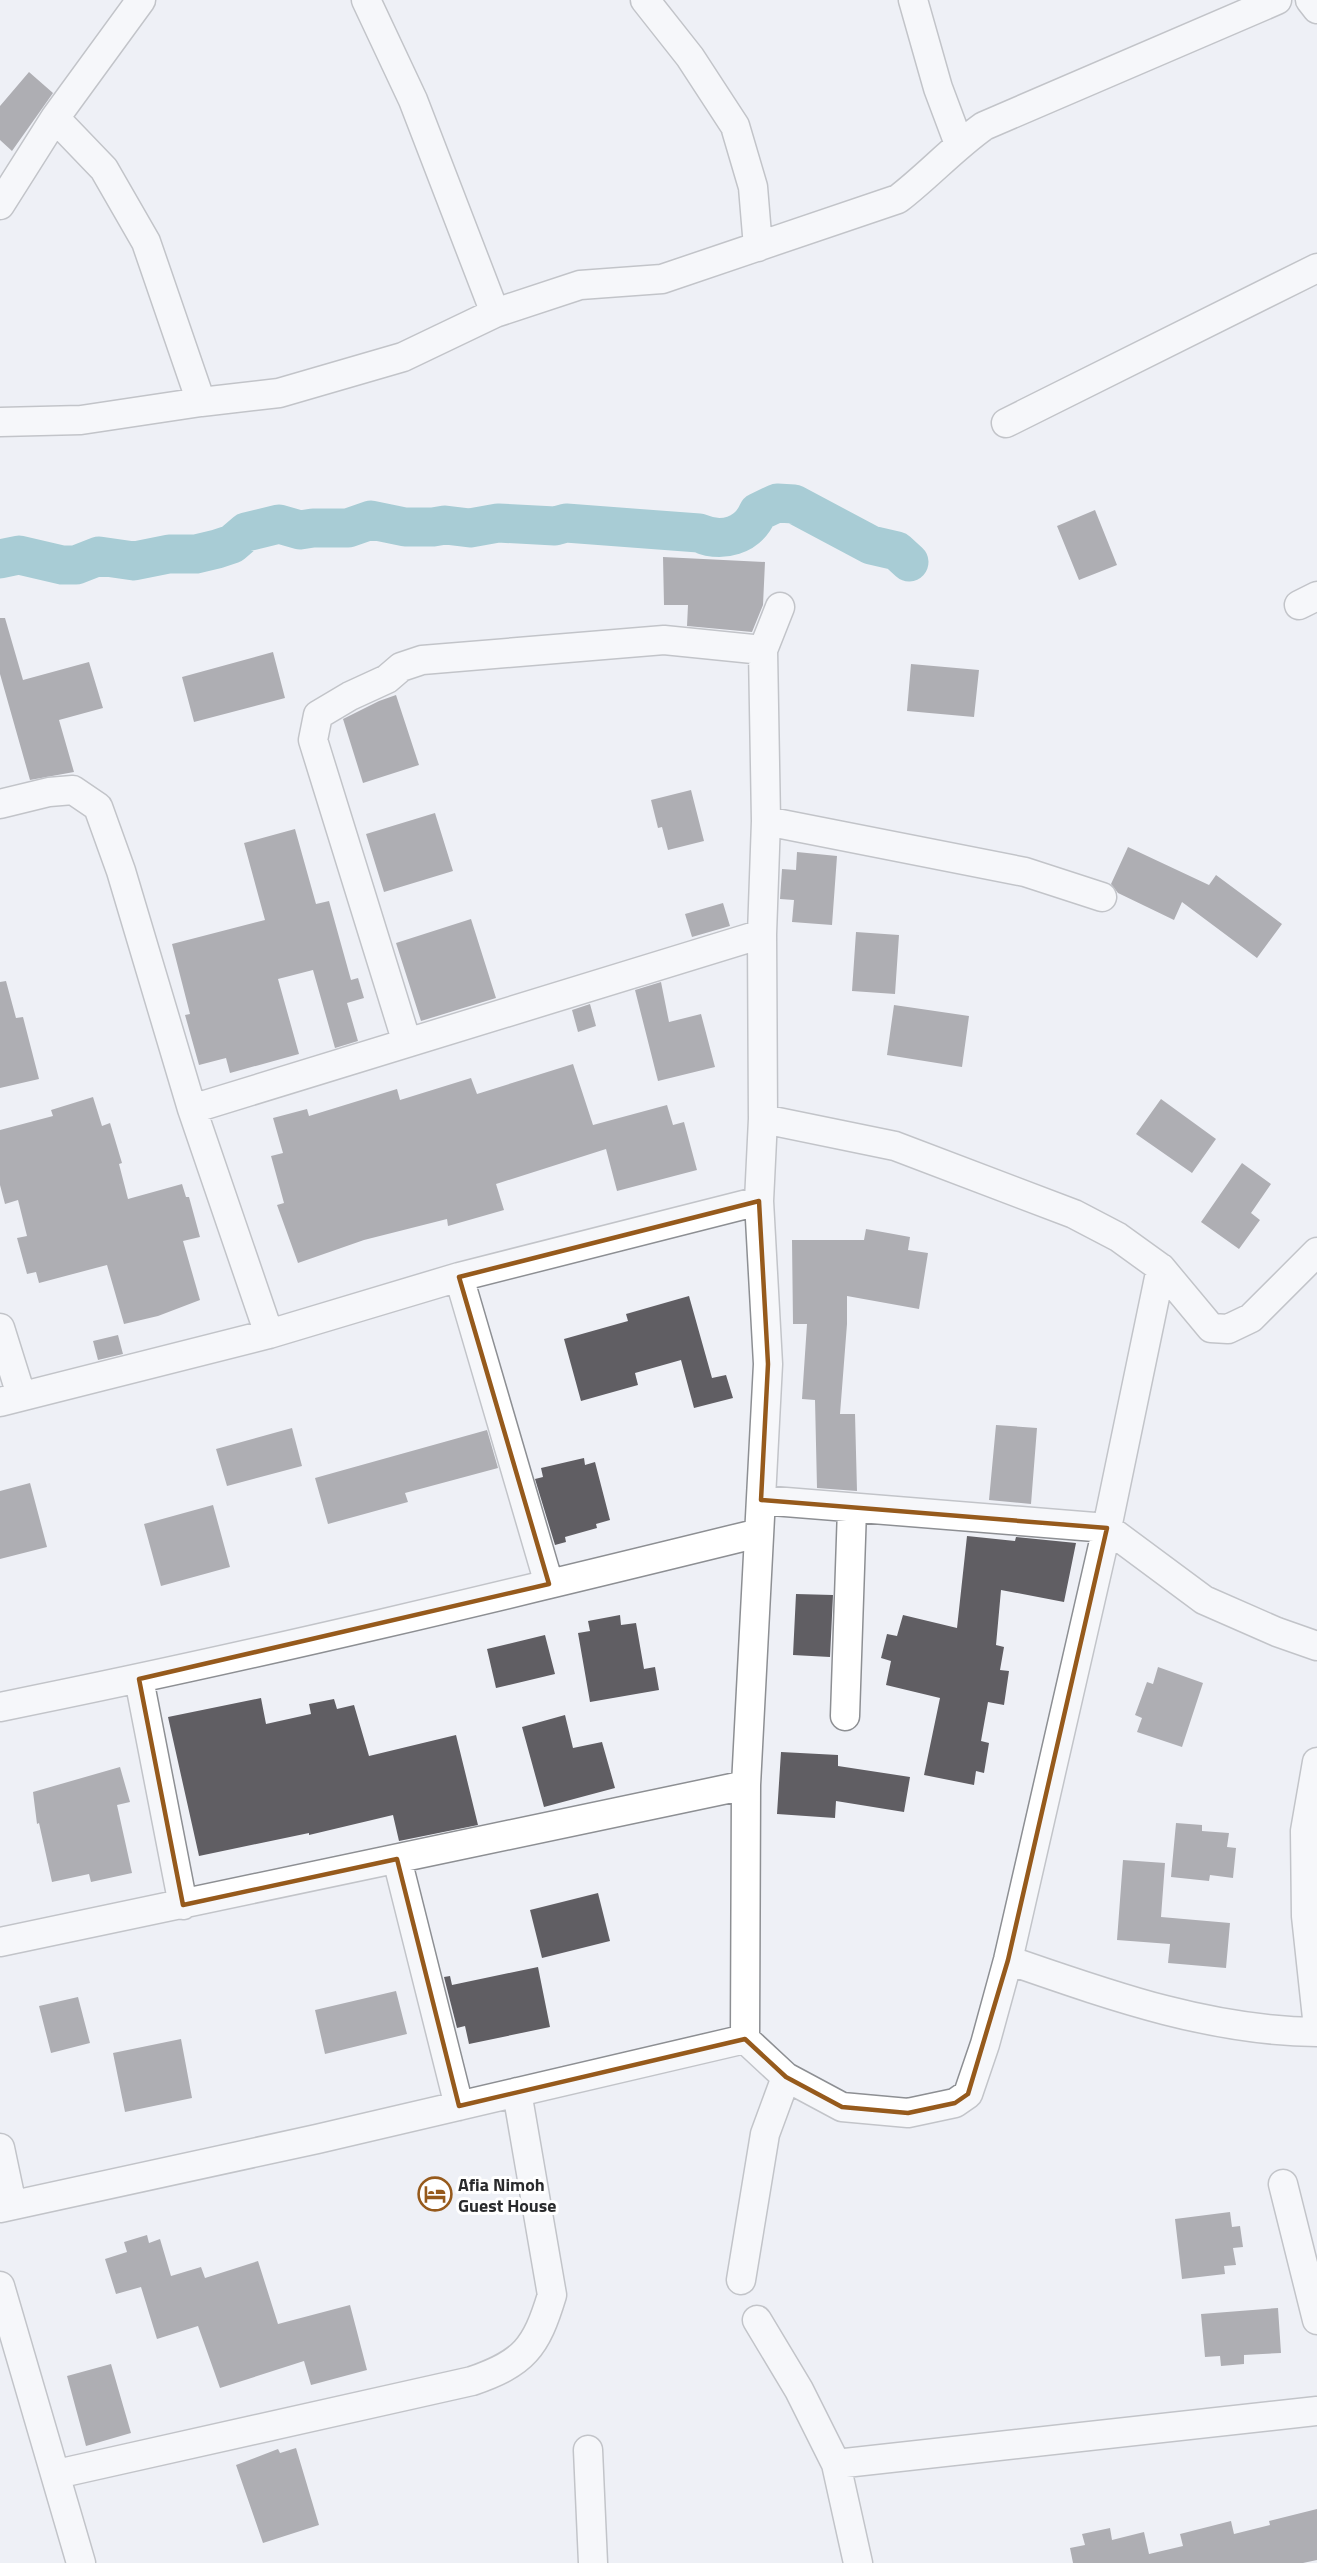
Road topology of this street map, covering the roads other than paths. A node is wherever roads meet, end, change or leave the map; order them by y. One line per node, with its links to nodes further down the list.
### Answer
1 (141, 0): 8 (street)
2 (366, 0): 13 (street)
3 (645, 0): 11 (street)
4 (913, 0): 9 (street)
5 (1277, 0): 9 (street)
6 (1310, 0): 7 (street)
7 (1317, 9)
8 (55, 118): 10 (street); 14 (street)
9 (959, 144): 11 (street)
10 (0, 205)
11 (758, 247): 13 (street)
12 (1317, 268): 16 (street)
13 (495, 314): 14 (street)
14 (201, 402): 15 (street)
15 (0, 422)
16 (1006, 423)
17 (780, 607): 18 (street)
18 (763, 650): 20 (street); 23 (street)
19 (0, 804): 24 (street)
20 (766, 821): 21 (street); 22 (street)
21 (1102, 897)
22 (762, 934): 23 (street); 25 (street)
23 (407, 1043): 24 (street)
24 (192, 1108): 31 (street)
25 (763, 1119): 26 (street); 28 (street)
26 (759, 1201): 29 (street); 33 (street)
27 (1317, 1252): 28 (street)
28 (1161, 1268): 35 (street)
29 (459, 1277): 31 (street); 37 (street)
30 (0, 1328): 32 (street)
31 (269, 1334): 32 (street)
32 (10, 1399)
33 (761, 1500): 34 (street); 36 (street)
34 (852, 1509): 35 (street); 41 (street)
35 (1107, 1528): 38 (street); 47 (street)
36 (759, 1533): 37 (street); 43 (street)
37 (549, 1584): 39 (street)
38 (1317, 1646)
39 (139, 1679): 40 (street); 45 (street)
40 (0, 1707)
41 (845, 1716)
42 (1317, 1762): 48 (street)
43 (746, 1785): 44 (street); 50 (street)
44 (397, 1859): 45 (street); 53 (street)
45 (183, 1905): 46 (street)
46 (0, 1942)
47 (1008, 1960): 49 (street); 51 (street)
48 (1317, 2018)
49 (1317, 2032)
50 (745, 2039): 51 (street); 52 (street)
51 (786, 2077): 57 (street)
52 (517, 2092): 53 (street); 64 (street)
53 (459, 2106): 56 (street)
54 (0, 2148): 56 (street)
55 (1283, 2184): 60 (street)
56 (6, 2207)
57 (741, 2280)
58 (0, 2286): 64 (street)
59 (757, 2320): 63 (street)
60 (1317, 2320)
61 (1317, 2411): 63 (street)
62 (588, 2450): 66 (street)
63 (836, 2464): 67 (street)
64 (57, 2474): 65 (street)
65 (81, 2563)
66 (594, 2563)
67 (858, 2563)

